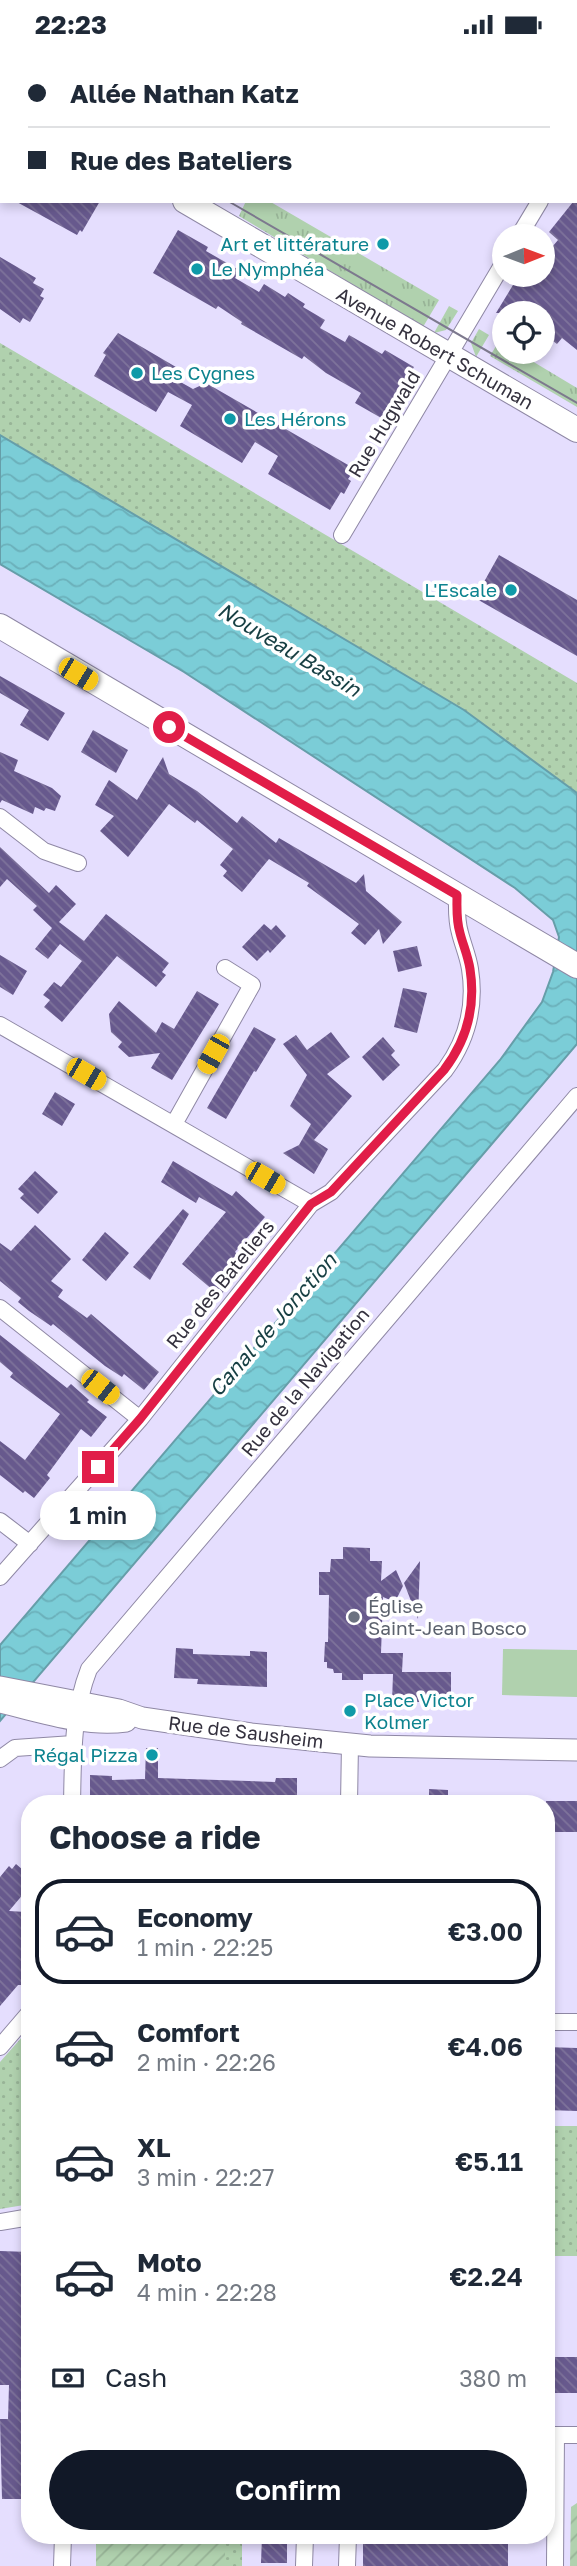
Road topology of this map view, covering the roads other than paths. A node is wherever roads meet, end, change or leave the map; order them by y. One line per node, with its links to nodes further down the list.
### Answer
1 (188, 203): 5 (main road, Avenue Robert Schuman)
2 (539, 203): 3 (street)
3 (526, 224)
4 (492, 283): 5 (street, Rue Hugwald)
5 (449, 356): 6 (main road, Avenue Robert Schuman); 7 (street, Rue Hugwald)
6 (577, 430)
7 (342, 535)
8 (0, 627): 11 (main road)
9 (0, 817): 10 (street)
10 (78, 863)
11 (457, 895): 12 (main road); 17 (street, Rue des Bateliers)
12 (577, 966)
13 (225, 968): 16 (street)
14 (0, 1025): 16 (street)
15 (577, 1096): 26 (street, Rue de la Navigation)
16 (174, 1124): 17 (street)
17 (311, 1204): 19 (street, Rue des Bateliers)
18 (0, 1308): 19 (street)
19 (140, 1419): 21 (street, Rue des Bateliers)
20 (0, 1521): 21 (street)
21 (30, 1544): 22 (street, Rue des Bateliers)
22 (0, 1577)
23 (0, 1687): 25 (main road)
24 (0, 1702): 25 (main road)
25 (35, 1702): 26 (main road)
26 (77, 1710): 27 (street, Rue de la Navigation); 28 (main road, Rue de Sausheim)
27 (73, 1744): 30 (street); 31 (street, Rue de la Navigation)
28 (350, 1744): 29 (main road, Rue de Sausheim); 32 (street)
29 (577, 1750)
30 (0, 1759)
31 (72, 1795)
32 (349, 1795)
33 (21, 2022): 36 (street)
34 (555, 2022): 35 (street)
35 (577, 2022)
36 (0, 2046)
37 (21, 2218): 38 (street)
38 (0, 2222)
39 (555, 2435): 40 (street)
40 (577, 2435)
41 (63, 2544): 45 (street)
42 (305, 2544): 46 (street)
43 (348, 2544): 47 (street)
44 (554, 2544): 48 (street)
45 (62, 2566)
46 (304, 2566)
47 (347, 2566)
48 (555, 2566)

